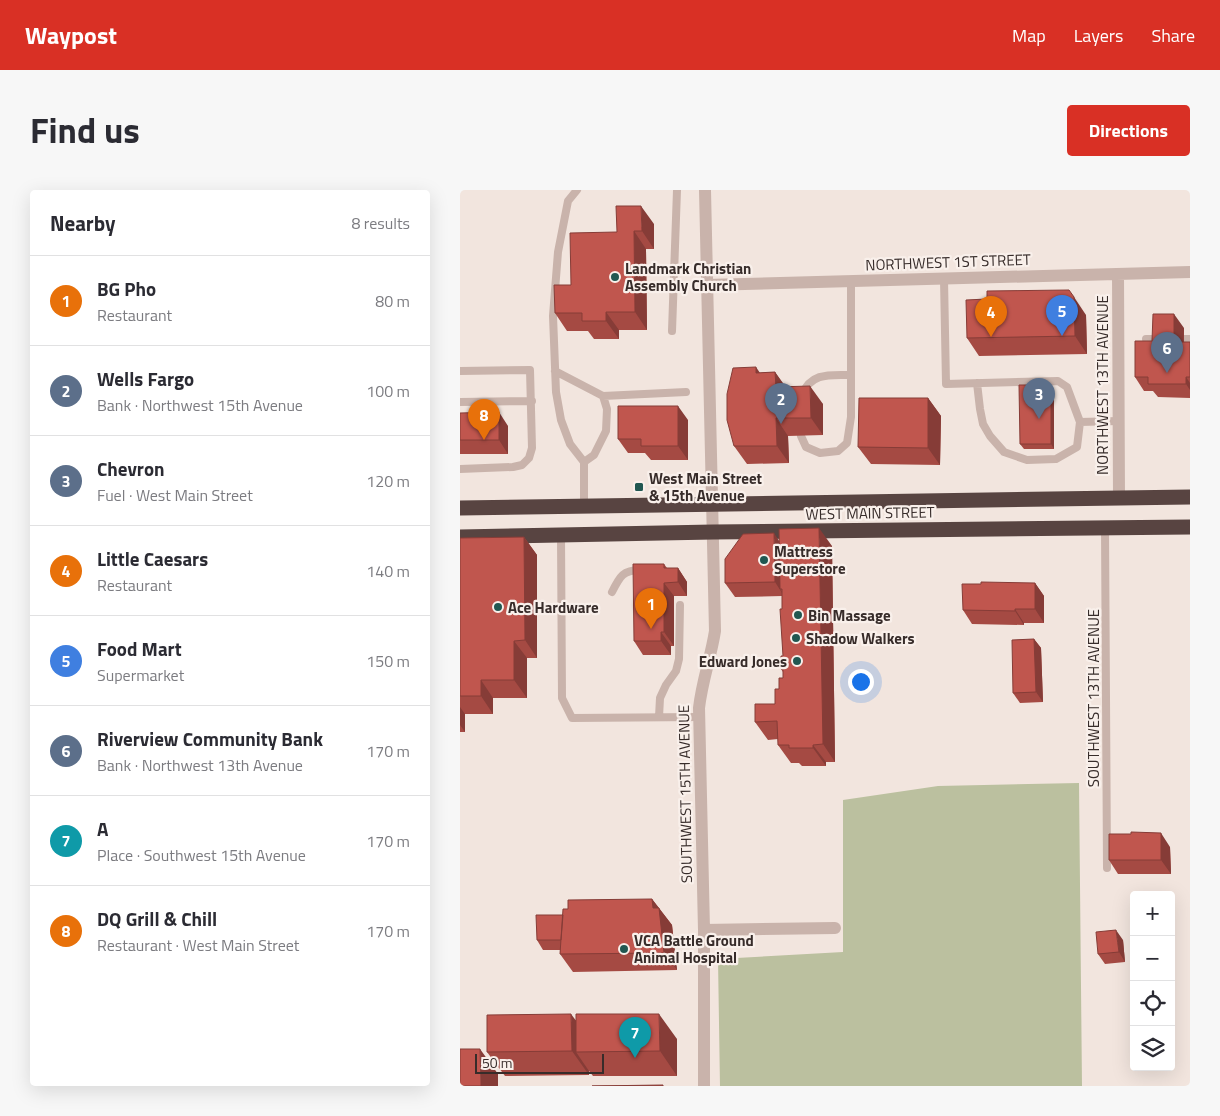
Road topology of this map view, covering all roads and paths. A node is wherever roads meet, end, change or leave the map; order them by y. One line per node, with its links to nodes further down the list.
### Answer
1 (577, 190): 13 (lane)
2 (677, 190): 9 (lane)
3 (705, 190): 8 (street, SOUTHWEST 15TH AVENUE)
4 (1190, 272): 5 (street, NORTHWEST 1ST STREET)
5 (1118, 274): 6 (street, NORTHWEST 1ST STREET); 21 (street, NORTHWEST 13TH AVENUE)
6 (944, 279): 7 (street, NORTHWEST 1ST STREET); 15 (lane)
7 (851, 281): 8 (street, NORTHWEST 1ST STREET); 14 (lane)
8 (706, 285): 28 (street, SOUTHWEST 15TH AVENUE)
9 (672, 331)
10 (1146, 342): 11 (lane)
11 (1162, 342)
12 (460, 371): 18 (lane)
13 (555, 371): 17 (lane); 24 (lane)
14 (852, 375): 20 (lane); 23 (lane)
15 (977, 383): 22 (lane); 22 (lane)
16 (686, 392): 17 (lane)
17 (603, 396): 24 (lane)
18 (532, 401): 19 (lane); 25 (lane)
19 (460, 402)
20 (800, 404)
21 (1119, 421): 22 (lane); 27 (street, NORTHWEST 13TH AVENUE)
22 (1080, 422)
23 (801, 436)
24 (584, 462): 29 (lane)
25 (460, 469)
26 (1190, 496): 27 (highway, WEST MAIN STREET)
27 (1119, 497): 28 (highway, WEST MAIN STREET)
28 (712, 503): 29 (highway, WEST MAIN STREET); 33 (street, SOUTHWEST 15TH AVENUE)
29 (584, 506): 30 (highway, WEST MAIN STREET)
30 (460, 508)
31 (1190, 527): 32 (highway, WEST MAIN STREET)
32 (1105, 528): 33 (highway, WEST MAIN STREET); 41 (lane, SOUTHWEST 13TH AVENUE)
33 (713, 532): 34 (highway, WEST MAIN STREET); 40 (street, SOUTHWEST 15TH AVENUE)
34 (562, 536): 35 (highway, WEST MAIN STREET); 39 (lane)
35 (460, 538)
36 (648, 570): 37 (lane)
37 (612, 592)
38 (680, 604): 39 (lane)
39 (659, 717): 40 (lane)
40 (699, 717): 43 (street, SOUTHWEST 15TH AVENUE)
41 (1107, 868)
42 (835, 928): 43 (street)
43 (704, 930): 44 (street, SOUTHWEST 15TH AVENUE)
44 (704, 1086)

